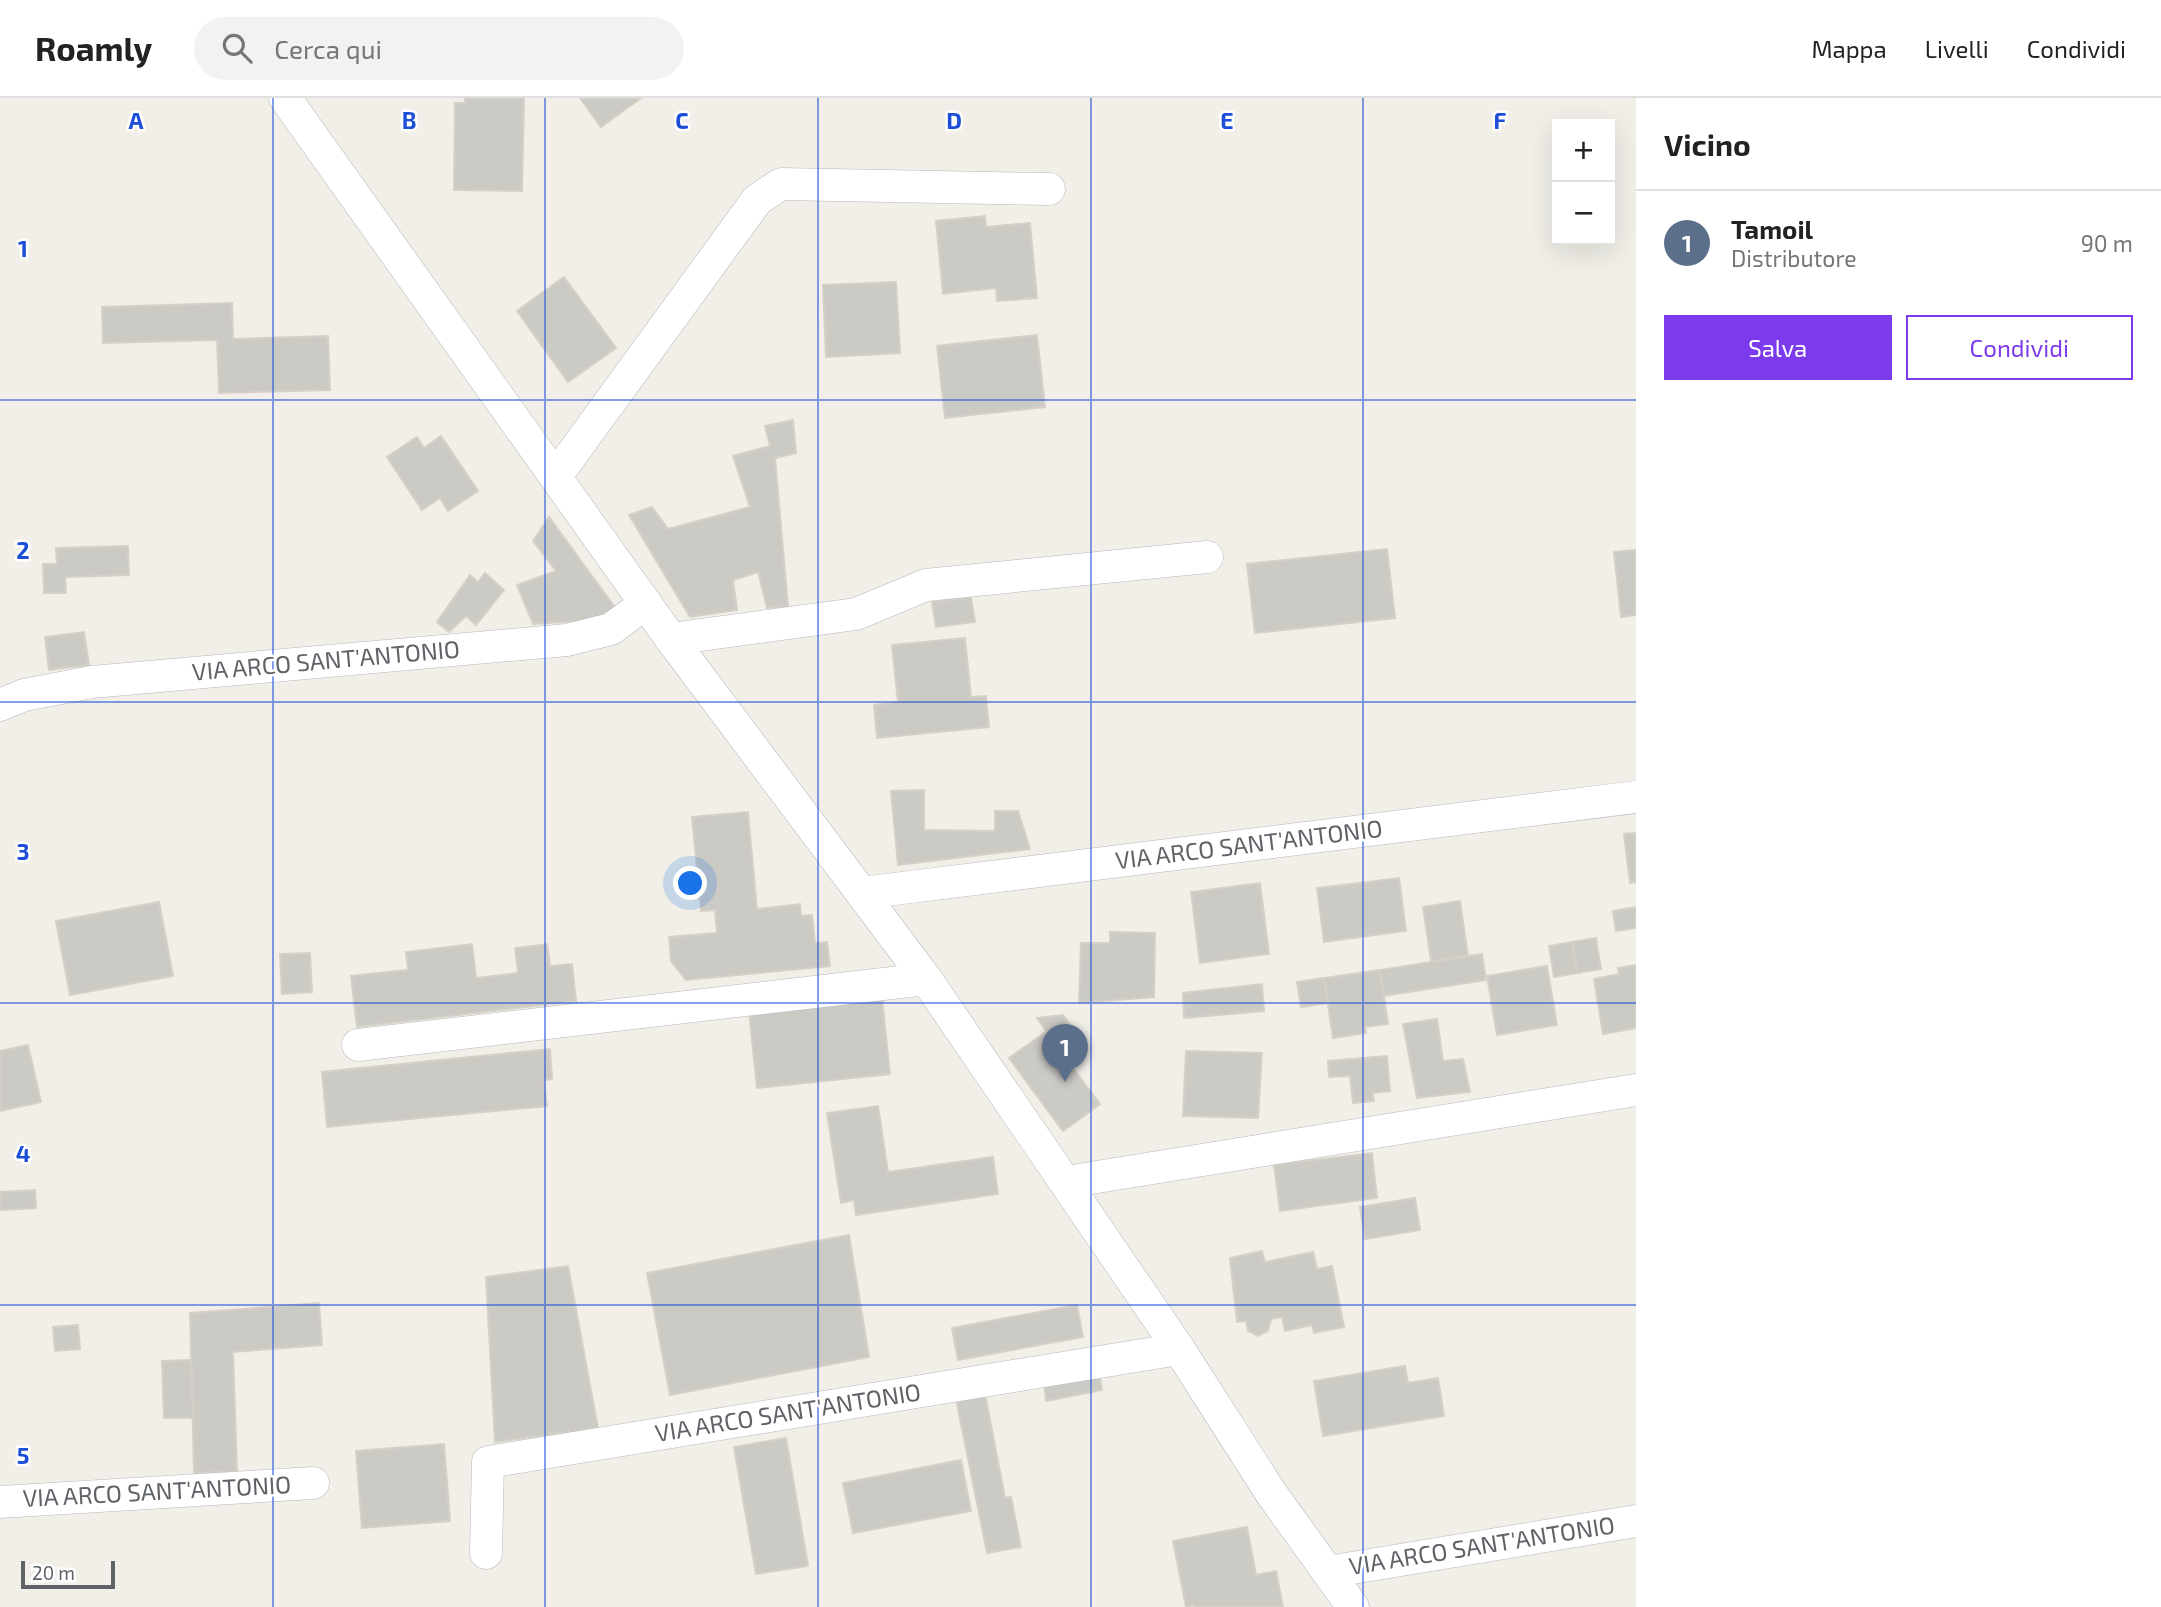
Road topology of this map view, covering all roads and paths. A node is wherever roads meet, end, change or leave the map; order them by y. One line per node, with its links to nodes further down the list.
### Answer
1 (285, 98): 3 (street, VIA ARCO SANT'ANTONIO)
2 (1049, 189): 3 (street)
3 (556, 476): 5 (street, VIA ARCO SANT'ANTONIO)
4 (1207, 557): 6 (street)
5 (646, 603): 6 (street, VIA ARCO SANT'ANTONIO); 7 (street, VIA ARCO SANT'ANTONIO)
6 (671, 639): 9 (street, VIA ARCO SANT'ANTONIO)
7 (0, 705)
8 (1636, 797): 9 (street, VIA ARCO SANT'ANTONIO)
9 (862, 893): 10 (street, VIA ARCO SANT'ANTONIO)
10 (926, 979): 11 (street); 13 (street, VIA ARCO SANT'ANTONIO)
11 (358, 1045)
12 (1636, 1090): 13 (street)
13 (1066, 1182): 14 (street, VIA ARCO SANT'ANTONIO)
14 (1179, 1349): 18 (street, VIA ARCO SANT'ANTONIO); 19 (street, VIA ARCO SANT'ANTONIO)
15 (313, 1483): 16 (street, VIA ARCO SANT'ANTONIO)
16 (0, 1502)
17 (1636, 1521): 19 (street, VIA ARCO SANT'ANTONIO)
18 (486, 1553)
19 (1328, 1572): 20 (street, VIA ARCO SANT'ANTONIO)
20 (1353, 1607)

